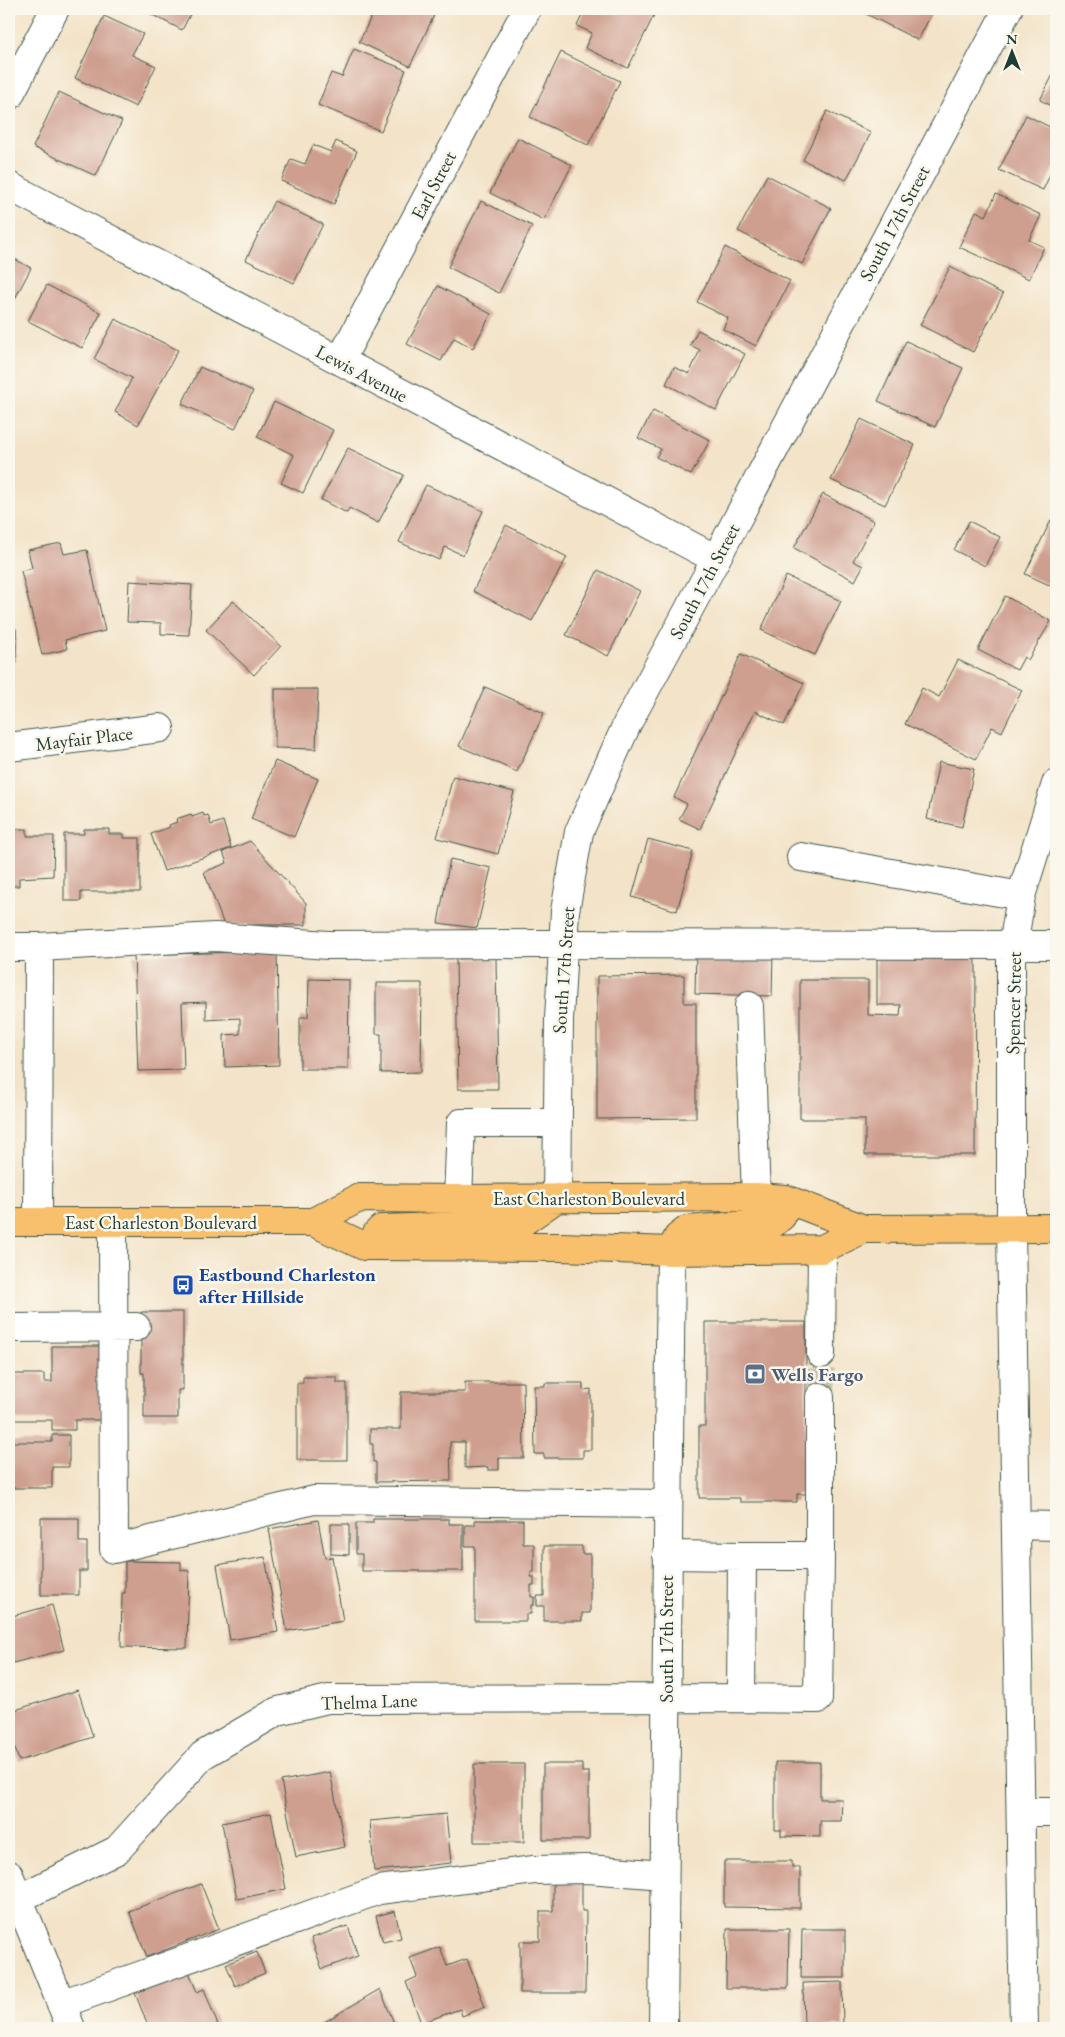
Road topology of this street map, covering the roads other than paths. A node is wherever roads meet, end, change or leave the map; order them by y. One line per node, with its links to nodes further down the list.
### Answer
1 (55, 9): 4 (street)
2 (527, 9): 6 (street, Earl Street)
3 (1008, 9): 7 (street, South 17th Street)
4 (9, 96)
5 (9, 186): 6 (street, Lewis Avenue)
6 (340, 361): 7 (street, Lewis Avenue)
7 (716, 559): 13 (street, South 17th Street)
8 (160, 728): 9 (street, Mayfair Place)
9 (9, 747)
10 (1056, 784): 12 (street, Spencer Street)
11 (801, 857): 12 (street)
12 (1021, 896): 15 (street, Spencer Street)
13 (563, 944): 15 (street); 17 (street); 19 (street, South 17th Street)
14 (1056, 945): 15 (street)
15 (1013, 946): 28 (street, Spencer Street)
16 (9, 947): 17 (street)
17 (38, 947): 25 (street)
18 (750, 1006): 20 (street)
19 (558, 1123): 21 (street, South 17th Street); 22 (street)
20 (756, 1197): 21 (main road, East Charleston Boulevard); 23 (main road, East Charleston Boulevard)
21 (556, 1198): 22 (main road, East Charleston Boulevard); 31 (main road)
22 (458, 1199): 27 (main road, East Charleston Boulevard)
23 (786, 1199): 30 (main road, East Charleston Boulevard); 33 (main road)
24 (9, 1222): 25 (main road, East Charleston Boulevard)
25 (38, 1222): 26 (main road, East Charleston Boulevard)
26 (113, 1222): 27 (main road, East Charleston Boulevard); 34 (street)
27 (314, 1222): 31 (main road, East Charleston Boulevard)
28 (1011, 1228): 29 (main road, East Charleston Boulevard); 30 (main road, East Charleston Boulevard); 39 (street, Spencer Street)
29 (1056, 1228)
30 (864, 1229): 32 (main road, East Charleston Boulevard)
31 (364, 1246): 33 (main road, East Charleston Boulevard)
32 (822, 1249): 33 (main road, East Charleston Boulevard); 36 (street)
33 (671, 1251): 38 (street, South 17th Street)
34 (124, 1327): 35 (street); 38 (street)
35 (9, 1328)
36 (821, 1354)
37 (820, 1397): 43 (street)
38 (668, 1504): 41 (street, South 17th Street)
39 (1017, 1525): 40 (street); 46 (street, Spencer Street)
40 (1056, 1526)
41 (667, 1555): 42 (street); 44 (street, South 17th Street)
42 (742, 1556): 43 (street); 45 (street)
43 (820, 1556): 45 (street, Thelma Lane)
44 (666, 1698): 45 (street, Thelma Lane); 48 (street, South 17th Street); 49 (street, Thelma Lane)
45 (741, 1698)
46 (1021, 1812): 47 (street); 52 (street, Spencer Street)
47 (1056, 1812)
48 (664, 1875): 50 (street); 51 (street, South 17th Street)
49 (13, 1887): 50 (street)
50 (66, 2016)
51 (663, 2028)
52 (1024, 2028)

